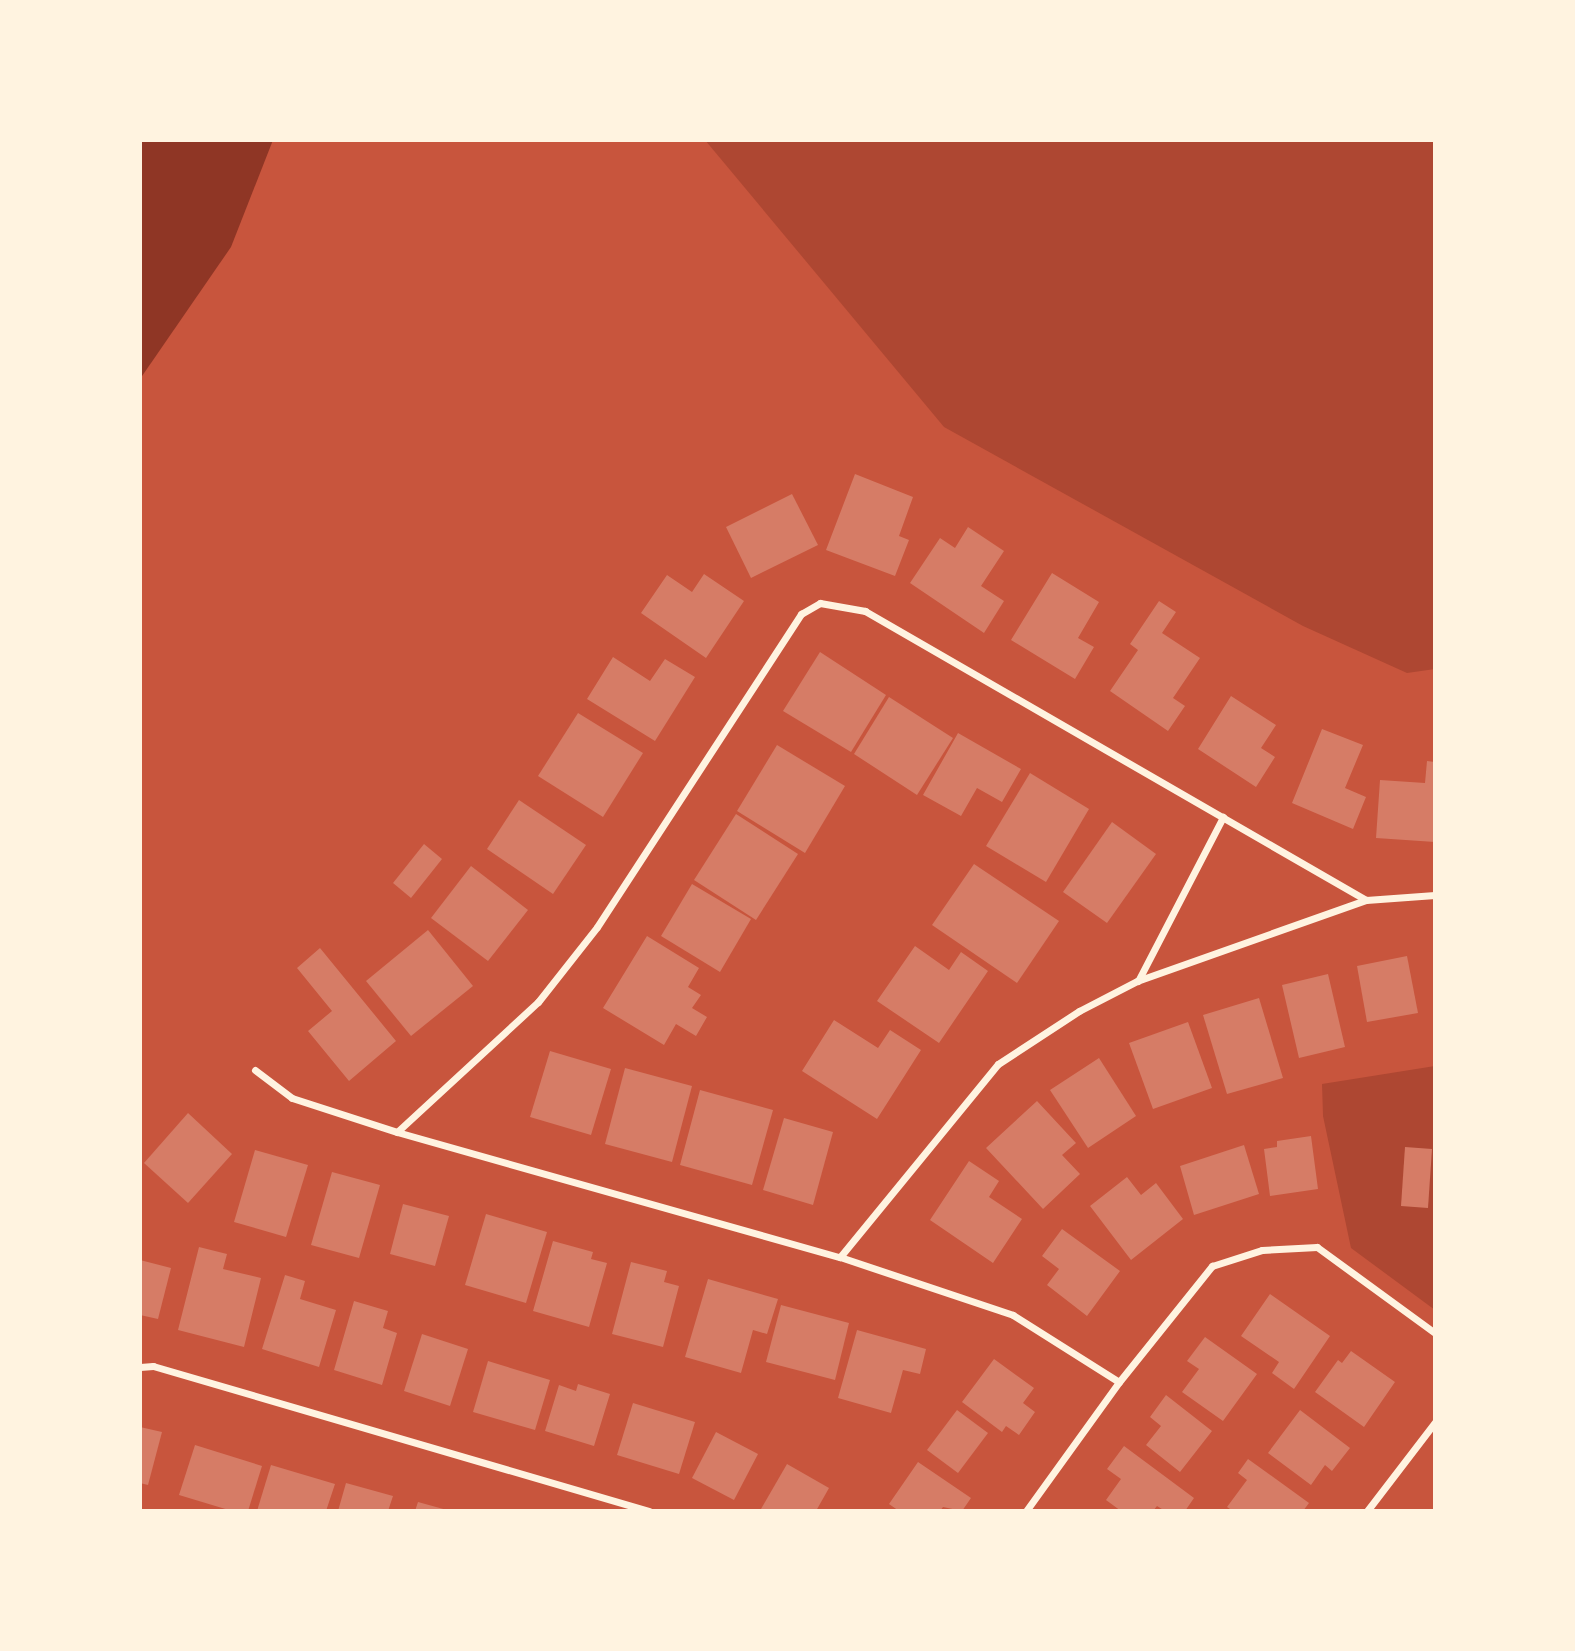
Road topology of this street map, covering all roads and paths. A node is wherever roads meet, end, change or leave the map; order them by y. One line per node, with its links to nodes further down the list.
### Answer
1 (1223, 817): 3 (street); 4 (street); 6 (street)
2 (1435, 895): 3 (street)
3 (1366, 900): 4 (street)
4 (1138, 981): 7 (street)
5 (256, 1070): 6 (street)
6 (397, 1132): 7 (street)
7 (840, 1257): 10 (street)
8 (1435, 1333): 10 (street)
9 (140, 1367): 12 (street)
10 (1119, 1382): 13 (street)
11 (1435, 1422): 14 (street)
12 (649, 1511)
13 (1026, 1511)
14 (1367, 1511)

